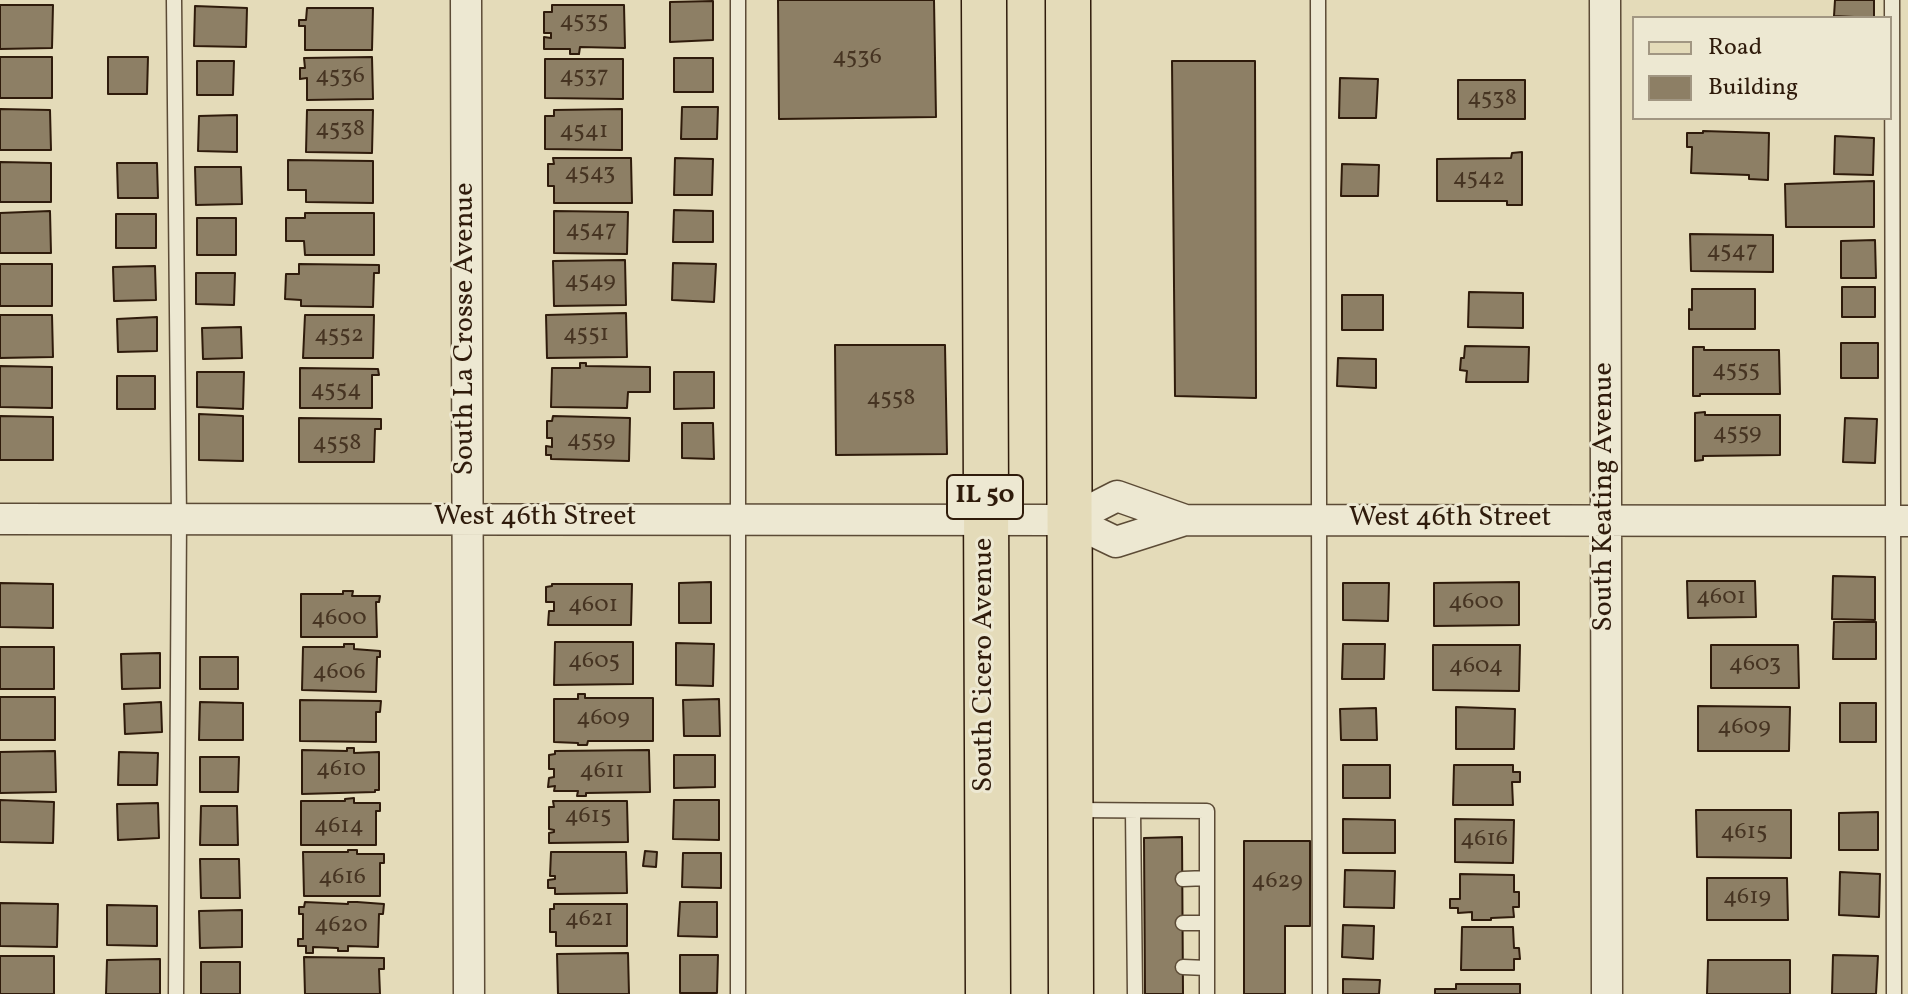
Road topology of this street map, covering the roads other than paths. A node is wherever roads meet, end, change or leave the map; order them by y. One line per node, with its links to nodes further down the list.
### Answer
1 (174, 0): 10 (lane)
2 (466, 0): 11 (street, South La Crosse Avenue)
3 (738, 0): 12 (lane)
4 (984, 0): 13 (main road, South Cicero Avenue / IL 50)
5 (1068, 0): 14 (main road)
6 (1318, 0): 16 (lane)
7 (1605, 0): 17 (street, South Keating Avenue)
8 (1892, 0): 18 (lane)
9 (0, 519): 10 (street, West 46th Street)
10 (179, 519): 11 (street, West 46th Street); 27 (lane)
11 (468, 519): 12 (street, West 46th Street); 28 (street, South La Crosse Avenue)
12 (737, 519): 13 (street, West 46th Street); 29 (lane)
13 (985, 520): 14 (street, West 46th Street); 30 (main road, South Cicero Avenue / IL 50)
14 (1070, 520): 15 (street, West 46th Street); 15 (street, West 46th Street); 19 (main road)
15 (1185, 520): 16 (street, West 46th Street)
16 (1319, 520): 17 (street, West 46th Street); 34 (lane)
17 (1606, 520): 18 (street, West 46th Street); 35 (street, South Keating Avenue)
18 (1900, 521): 36 (lane)
19 (1071, 810): 20 (lane); 31 (main road)
20 (1133, 811): 21 (lane); 32 (lane)
21 (1207, 878): 22 (lane); 24 (lane)
22 (1183, 879)
23 (1183, 923): 24 (lane)
24 (1207, 923): 26 (lane)
25 (1183, 967): 26 (lane)
26 (1207, 968): 33 (lane)
27 (176, 994)
28 (469, 994)
29 (738, 994)
30 (988, 994)
31 (1071, 994)
32 (1135, 994)
33 (1207, 994)
34 (1320, 994)
35 (1607, 994)
36 (1894, 994)

